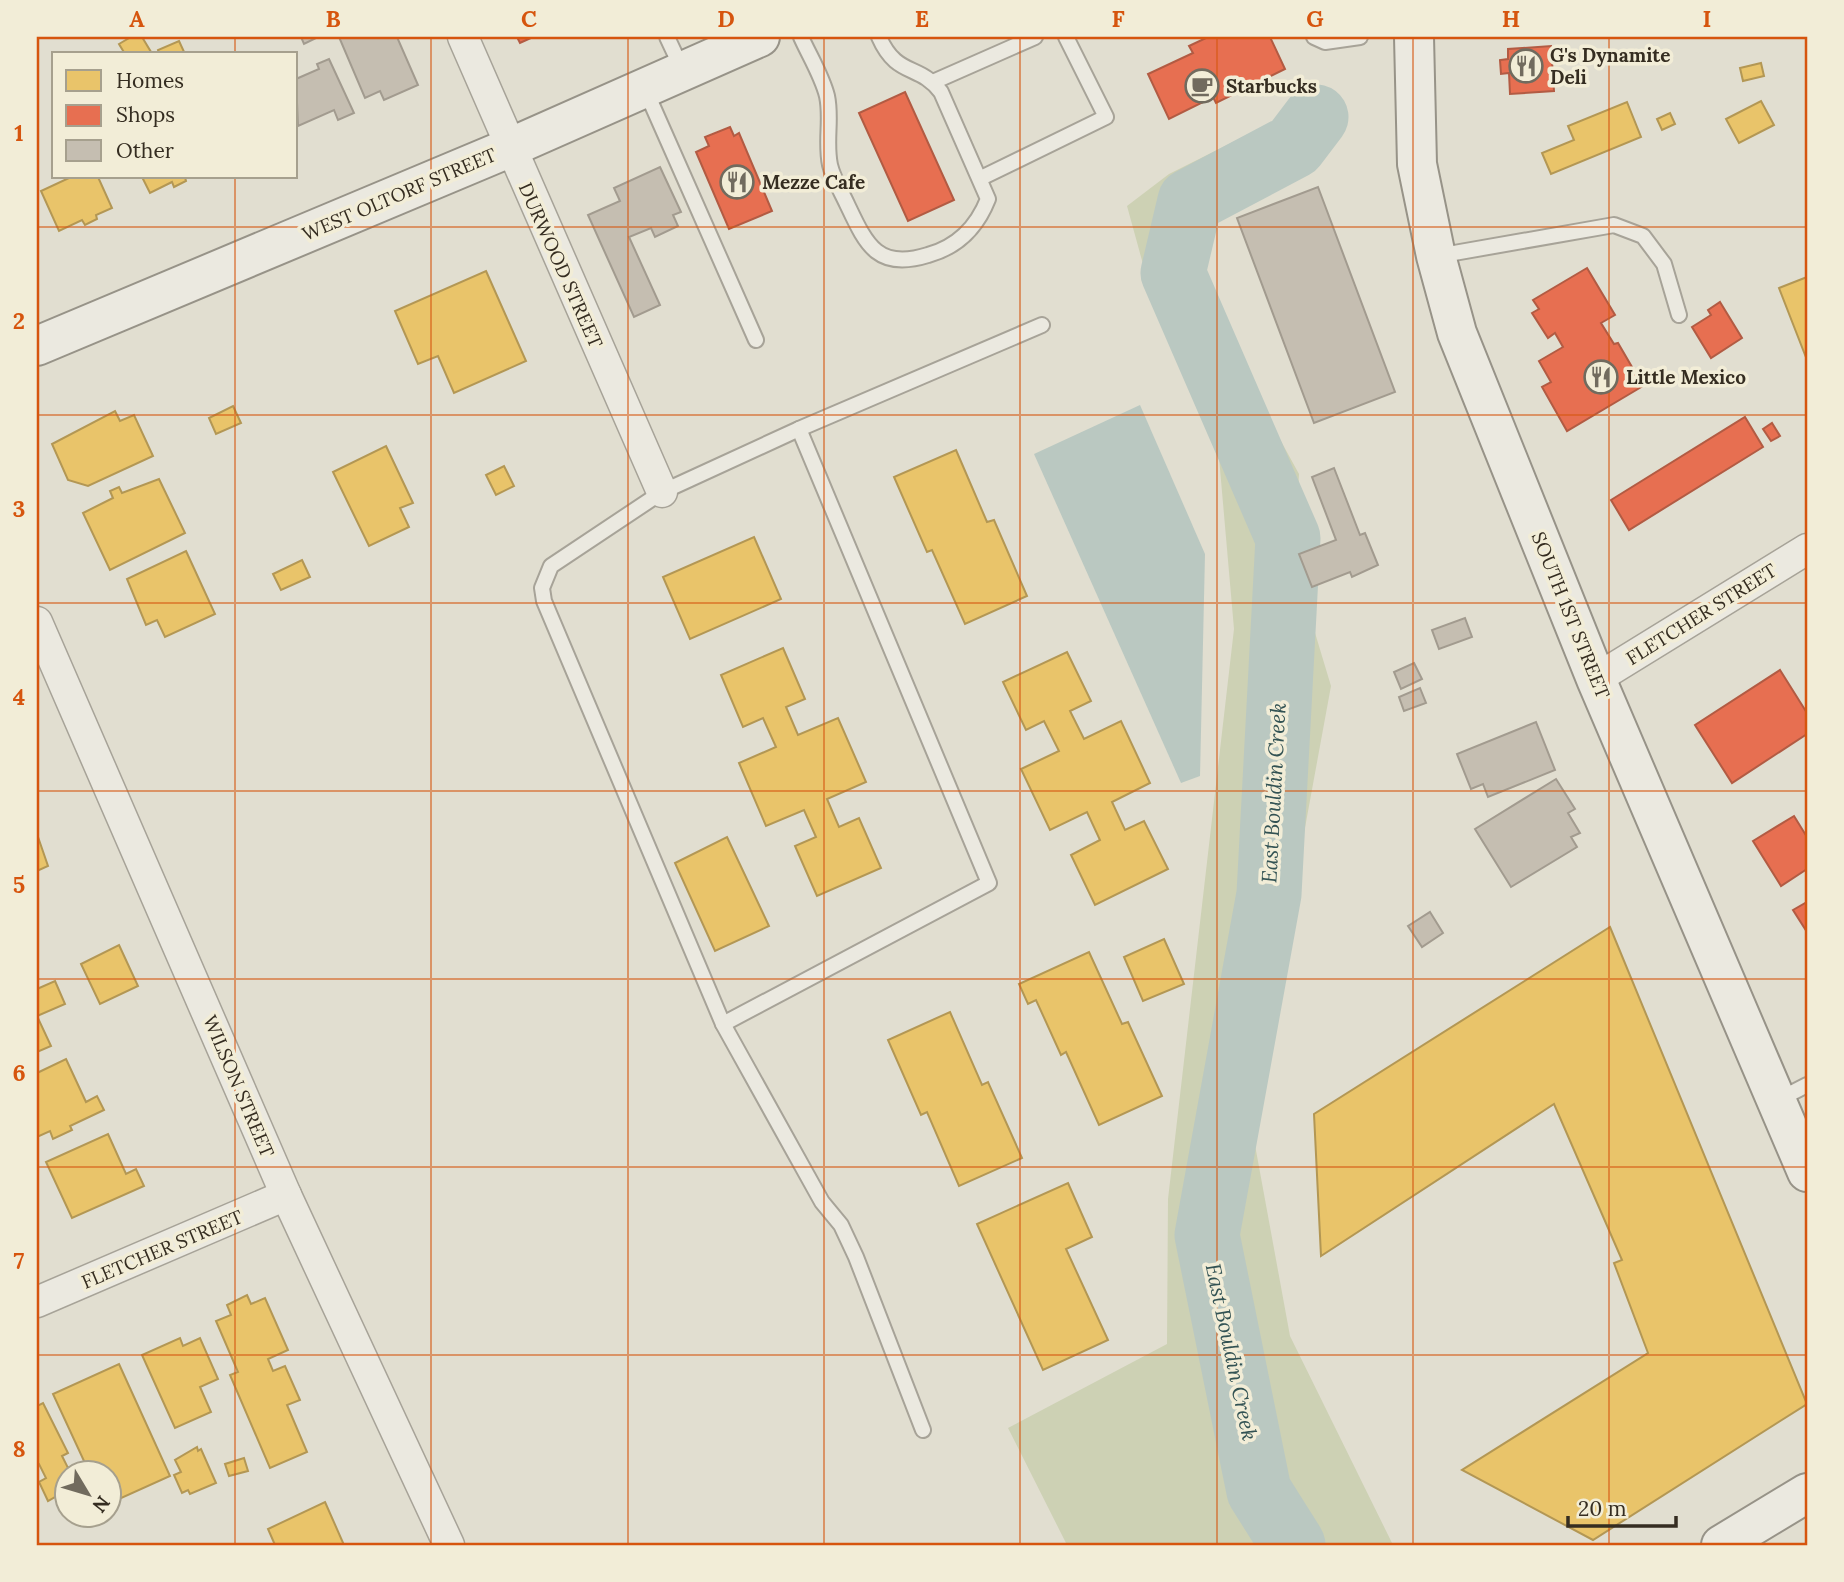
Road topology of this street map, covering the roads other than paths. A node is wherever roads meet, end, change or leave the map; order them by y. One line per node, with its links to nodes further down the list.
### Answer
1 (463, 37): 14 (street, DURWOOD STREET)
2 (667, 37): 11 (lane)
3 (760, 37): 11 (main road, WEST OLTORF STREET)
4 (801, 37): 15 (lane)
5 (879, 37): 12 (lane)
6 (1035, 37): 12 (lane)
7 (1066, 37): 15 (lane)
8 (1314, 37): 9 (lane)
9 (1360, 37)
10 (1414, 37): 16 (main road, SOUTH 1ST STREET)
11 (683, 71): 13 (main road, WEST OLTORF STREET)
12 (933, 82): 15 (lane)
13 (644, 88): 14 (main road, WEST OLTORF STREET); 19 (lane)
14 (509, 148): 20 (main road, WEST OLTORF STREET); 22 (street, DURWOOD STREET)
15 (981, 178)
16 (1436, 256): 17 (lane); 25 (main road, SOUTH 1ST STREET)
17 (1679, 315)
18 (1042, 325): 21 (lane)
19 (756, 340)
20 (37, 346)
21 (799, 429): 22 (lane); 26 (lane)
22 (662, 492): 26 (lane)
23 (1807, 549): 25 (street, FLETCHER STREET)
24 (37, 622): 29 (street, WILSON STREET)
25 (1596, 679): 27 (main road, SOUTH 1ST STREET)
26 (723, 1024): 31 (lane)
27 (1792, 1093): 28 (main road, SOUTH 1ST STREET)
28 (1807, 1172)
29 (286, 1195): 30 (street, FLETCHER STREET); 33 (street, WILSON STREET)
30 (37, 1302)
31 (923, 1430)
32 (1807, 1493): 34 (main road)
33 (448, 1545)
34 (1721, 1545)

